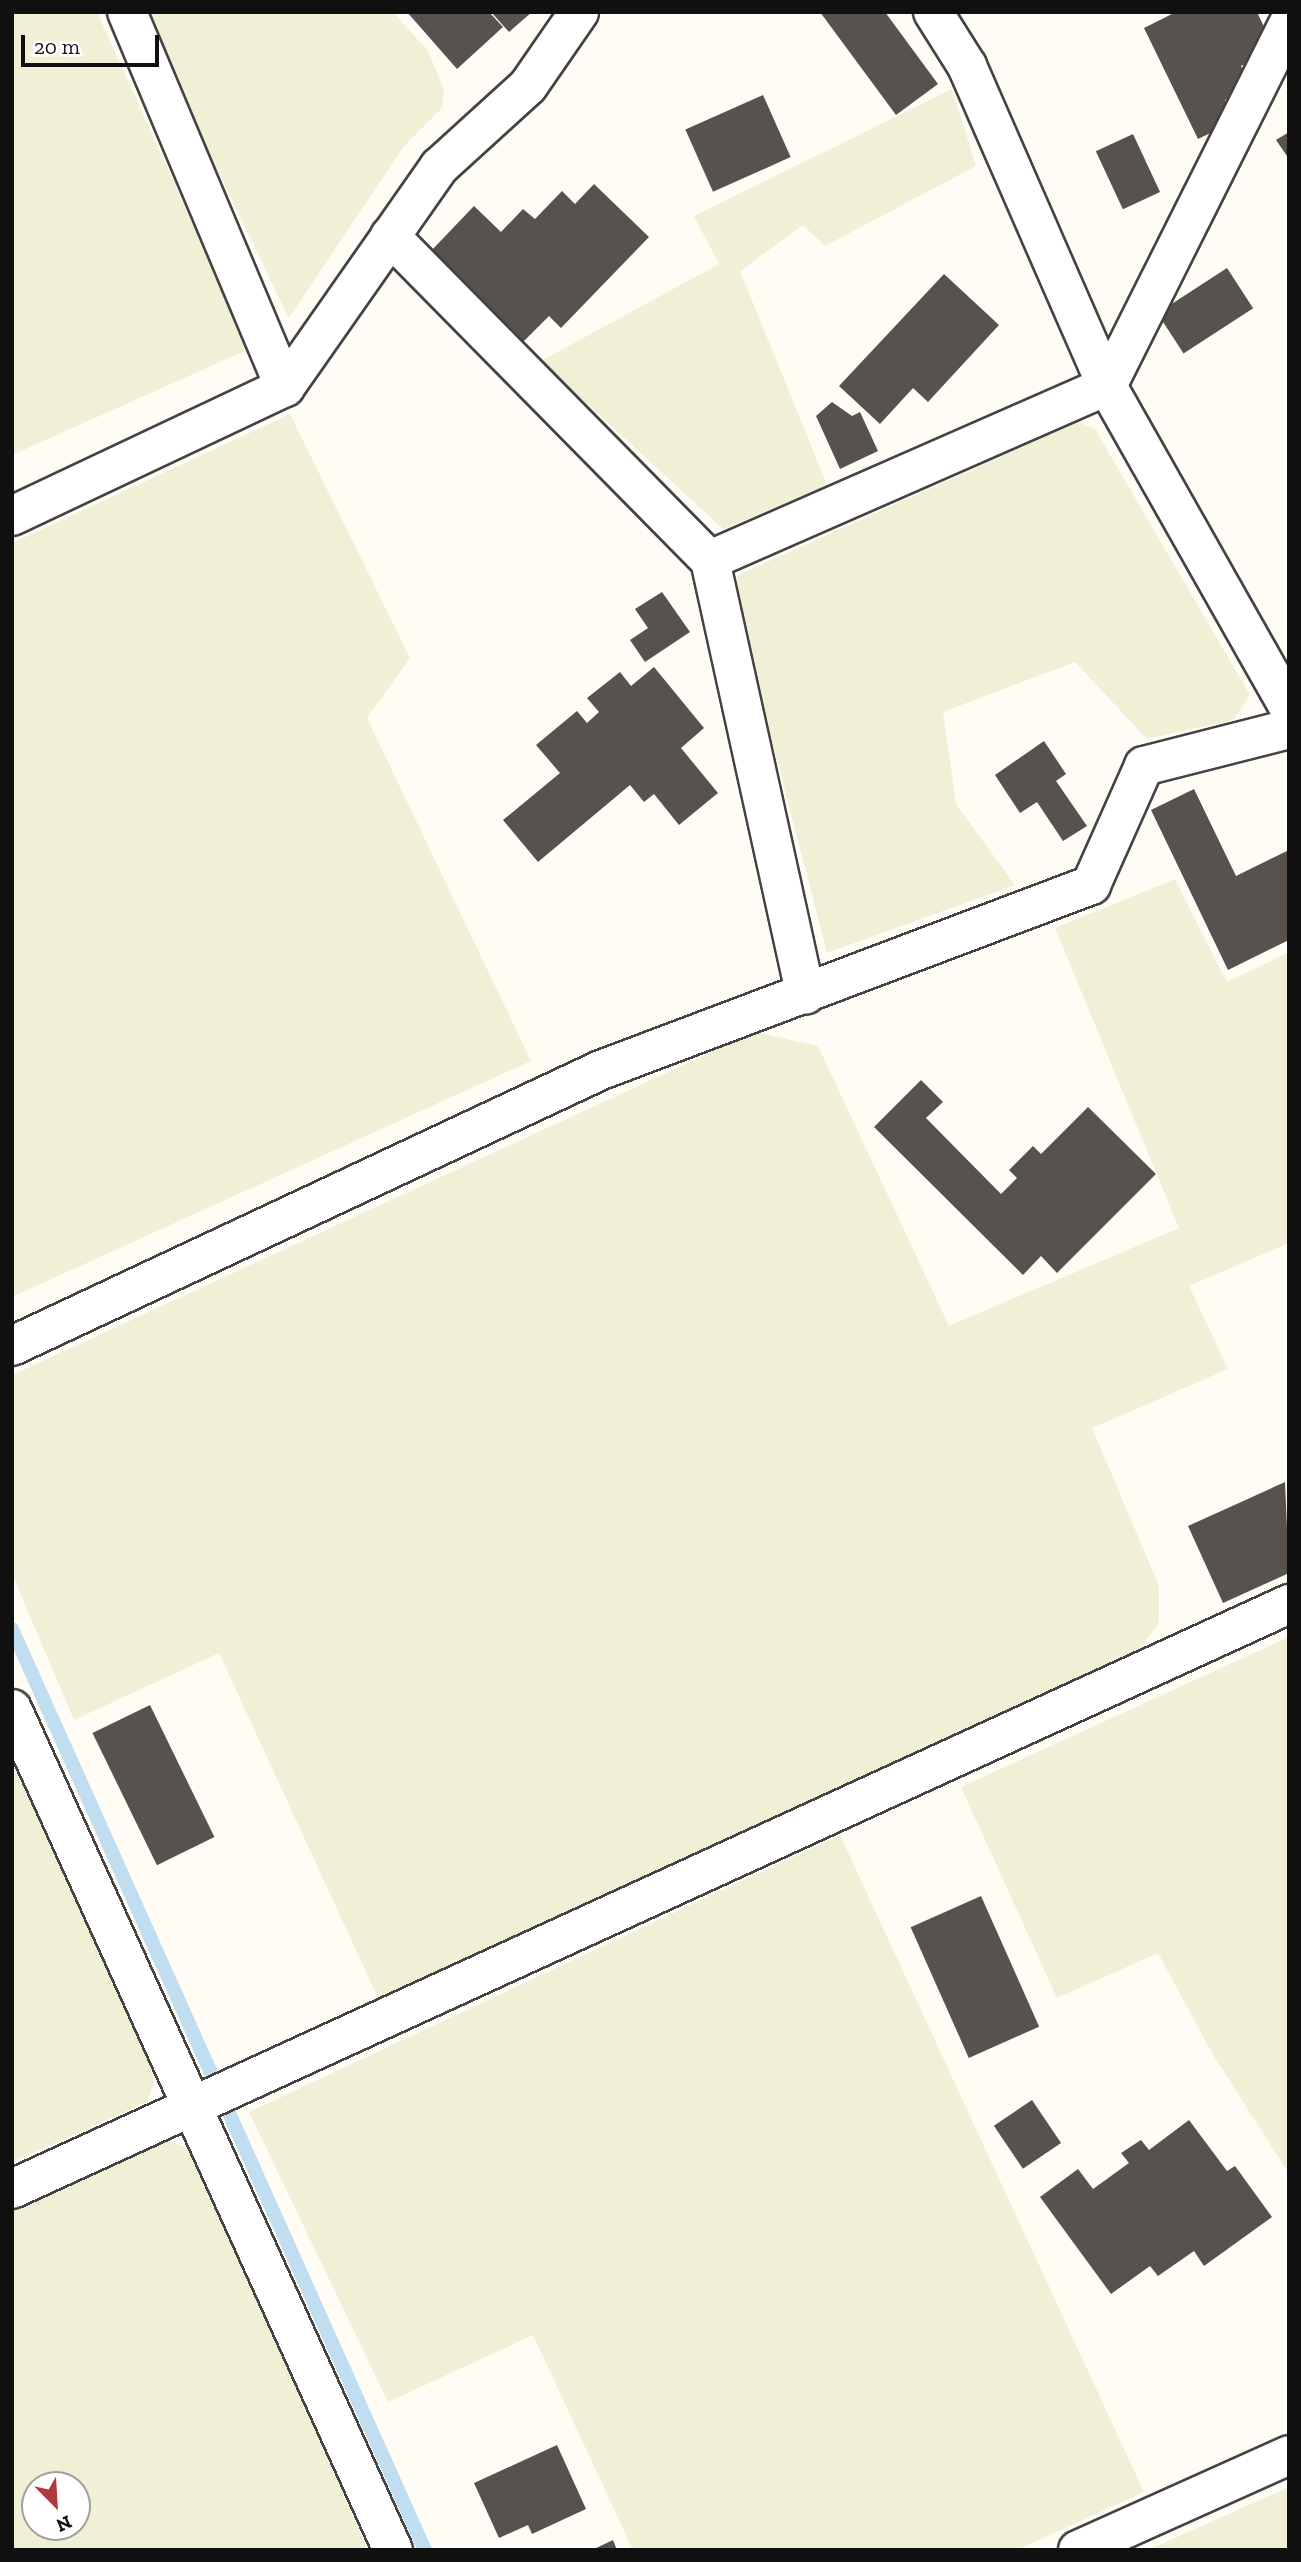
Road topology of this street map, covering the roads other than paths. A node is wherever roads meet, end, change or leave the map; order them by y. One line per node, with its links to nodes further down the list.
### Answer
1 (127, 12): 7 (street)
2 (579, 12): 5 (street)
3 (933, 12): 6 (street)
4 (1289, 22): 6 (street)
5 (390, 236): 7 (street); 9 (street)
6 (1107, 386): 9 (street); 10 (street)
7 (285, 387): 8 (street)
8 (12, 516)
9 (710, 560): 12 (street)
10 (1289, 708)
11 (1289, 729): 12 (street)
12 (806, 995): 13 (street)
13 (12, 1346)
14 (1289, 1604): 16 (street)
15 (12, 1709): 16 (street)
16 (192, 2106): 17 (street); 19 (street)
17 (12, 2189)
18 (1289, 2455): 20 (street)
19 (393, 2550)
20 (1078, 2550)

